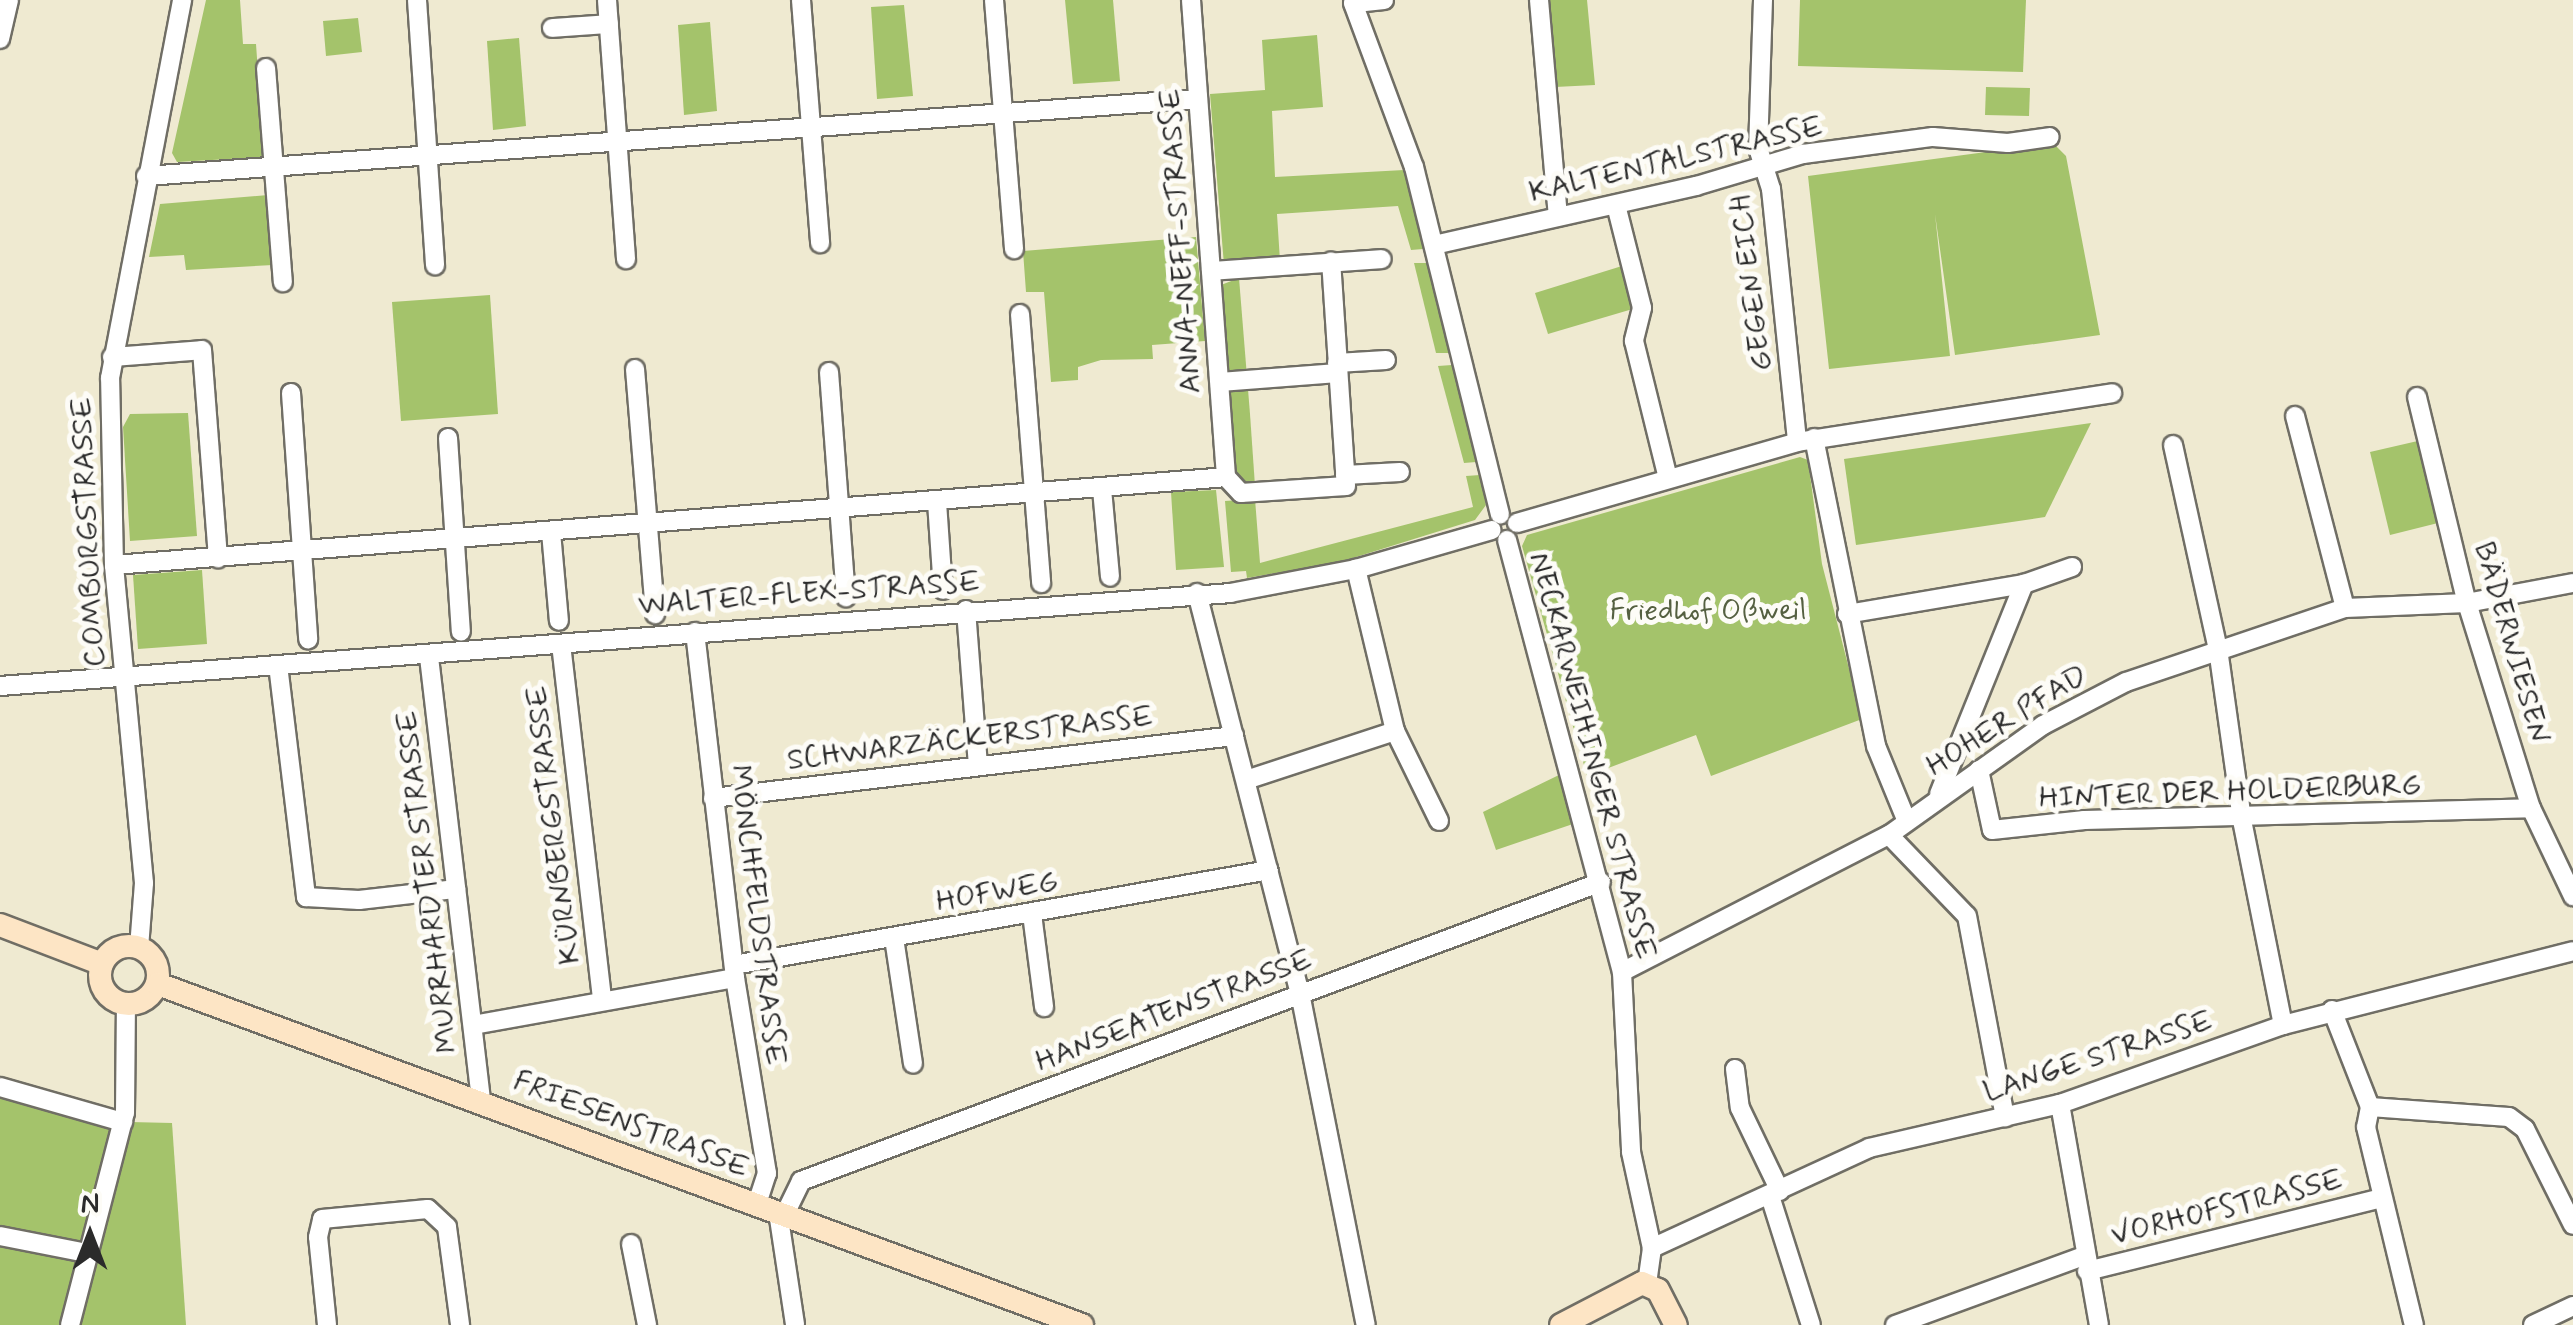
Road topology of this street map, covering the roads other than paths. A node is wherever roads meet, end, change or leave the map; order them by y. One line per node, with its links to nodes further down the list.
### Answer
1 (9, 0): 13 (street)
2 (182, 0): 23 (street, COMBURGSTRASSE)
3 (417, 0): 20 (street)
4 (607, 0): 11 (street)
5 (801, 0): 17 (street)
6 (994, 0): 16 (street)
7 (1191, 0): 15 (street, ANNA-NEFF-STRASSE)
8 (1384, 0): 27 (street, NECKARWEIHINGER STRASSE)
9 (1540, 0): 25 (street)
10 (1763, 0): 21 (street, GEGEN EICH)
11 (608, 24): 12 (street); 19 (street)
12 (552, 28)
13 (0, 39)
14 (266, 68): 22 (street)
15 (1198, 99): 16 (street); 33 (street, ANNA-NEFF-STRASSE)
16 (1003, 114): 17 (street); 28 (street)
17 (811, 128): 19 (street); 26 (street)
18 (2050, 138): 21 (street, KALTENTALSTRASSE)
19 (617, 143): 20 (street); 29 (street)
20 (427, 157): 22 (street); 32 (street)
21 (1764, 168): 24 (street, KALTENTALSTRASSE); 47 (street, GEGEN EICH)
22 (273, 169): 23 (street); 34 (street)
23 (146, 176): 36 (street, COMBURGSTRASSE)
24 (1616, 205): 25 (street, KALTENTALSTRASSE); 52 (street)
25 (1558, 216): 27 (street, KALTENTALSTRASSE)
26 (820, 243)
27 (1434, 244): 58 (street, NECKARWEIHINGER STRASSE)
28 (1014, 249)
29 (626, 259)
30 (1382, 259): 31 (street)
31 (1331, 262): 33 (street); 38 (street)
32 (435, 265)
33 (1211, 270): 41 (street, ANNA-NEFF-STRASSE)
34 (283, 282)
35 (1020, 314): 54 (street)
36 (112, 358): 62 (street); 63 (street, COMBURGSTRASSE)
37 (1386, 360): 38 (street)
38 (1338, 368): 41 (street); 50 (street)
39 (635, 369): 57 (street)
40 (829, 372): 56 (street)
41 (1220, 382): 51 (street, ANNA-NEFF-STRASSE)
42 (2112, 392): 47 (street, WALTER-FLEX-STRASSE)
43 (290, 393): 61 (street)
44 (2417, 398): 73 (street, BÄDERWIESEN)
45 (2295, 416): 74 (street)
46 (448, 438): 60 (street)
47 (1805, 440): 52 (street, WALTER-FLEX-STRASSE); 77 (street, GEGEN EICH)
48 (2173, 446): 83 (street)
49 (1400, 472): 50 (street)
50 (1345, 475): 51 (street)
51 (1226, 477): 53 (street)
52 (1668, 478): 58 (street, WALTER-FLEX-STRASSE)
53 (1102, 489): 54 (street); 66 (street)
54 (1034, 494): 55 (street); 67 (street)
55 (937, 502): 56 (street); 70 (street)
56 (840, 510): 57 (street); 72 (street)
57 (648, 524): 59 (street); 76 (street)
58 (1504, 527): 65 (street, WALTER-FLEX-STRASSE); 101 (street, NECKARWEIHINGER STRASSE)
59 (551, 532): 60 (street); 78 (street)
60 (455, 539): 61 (street); 79 (street)
61 (302, 551): 62 (street); 81 (street)
62 (218, 558): 63 (street)
63 (114, 565): 86 (street, COMBURGSTRASSE)
64 (2072, 567): 68 (street)
65 (1356, 569): 71 (street, WALTER-FLEX-STRASSE); 88 (street)
66 (1110, 577)
67 (1041, 583)
68 (2024, 584): 77 (street); 93 (street)
69 (2573, 584): 73 (street, HOHER PFAD)
70 (943, 590)
71 (1197, 593): 75 (street, WALTER-FLEX-STRASSE); 89 (street)
72 (846, 597)
73 (2467, 603): 74 (street, HOHER PFAD); 95 (street, BÄDERWIESEN)
74 (2345, 608): 83 (street, HOHER PFAD)
75 (966, 610): 80 (street, WALTER-FLEX-STRASSE); 90 (street)
76 (655, 614)
77 (1847, 614): 96 (street, GEGEN EICH)
78 (559, 621)
79 (461, 632)
80 (695, 632): 82 (street, WALTER-FLEX-STRASSE); 94 (street, MÖNCHFELDSTRASSE)
81 (308, 639)
82 (561, 644): 84 (street, WALTER-FLEX-STRASSE); 114 (street, KÜRNBERGSTRASSE)
83 (2218, 649): 91 (street, HOHER PFAD); 97 (street)
84 (429, 656): 85 (street, WALTER-FLEX-STRASSE); 102 (street, MURRHARDTER STRASSE)
85 (278, 666): 86 (street, WALTER-FLEX-STRASSE); 102 (street)
86 (124, 677): 87 (street, WALTER-FLEX-STRASSE); 107 (street, COMBURGSTRASSE)
87 (0, 686)
88 (1395, 731): 92 (street); 98 (street)
89 (1234, 736): 90 (street, SCHWARZÄCKERSTRASSE); 92 (street)
90 (978, 765): 94 (street, SCHWARZÄCKERSTRASSE)
91 (1979, 770): 93 (street, HOHER PFAD); 97 (street, HINTER DER HOLDERBURG)
92 (1246, 780): 100 (street)
93 (1939, 794): 96 (street, HOHER PFAD)
94 (713, 798): 110 (street, MÖNCHFELDSTRASSE)
95 (2531, 808): 97 (street, HINTER DER HOLDERBURG); 103 (street, BÄDERWIESEN)
96 (1906, 819): 99 (street, HOHER PFAD)
97 (2242, 820): 119 (street)
98 (1438, 821)
99 (1889, 834): 111 (street, HOHER PFAD); 127 (street)
100 (1270, 870): 104 (street, HOFWEG); 113 (street)
101 (1601, 882): 111 (street, NECKARWEIHINGER STRASSE); 113 (street, HANSEATENSTRASSE)
102 (456, 888): 118 (street, MURRHARDTER STRASSE)
103 (2573, 896)
104 (1032, 914): 106 (street, HOFWEG); 116 (street)
105 (0, 925): 109 (main road)
106 (894, 938): 110 (street, HOFWEG); 120 (street)
107 (139, 948): 109 (main road); 112 (main road)
108 (2573, 951): 117 (street, LANGE STRASSE)
109 (102, 964): 115 (main road)
110 (735, 972): 114 (street, HOFWEG); 130 (street, MÖNCHFELDSTRASSE)
111 (1622, 972): 134 (street, NECKARWEIHINGER STRASSE)
112 (158, 984): 115 (main road); 123 (main road, FRIESENSTRASSE)
113 (1300, 993): 130 (street, HANSEATENSTRASSE); 145 (street)
114 (602, 1000): 118 (street, HOFWEG)
115 (126, 1004): 126 (street)
116 (1044, 1007)
117 (2332, 1010): 119 (street, LANGE STRASSE); 125 (street)
118 (473, 1025): 123 (street, MURRHARDTER STRASSE)
119 (2283, 1025): 124 (street, LANGE STRASSE)
120 (914, 1064)
121 (1735, 1070): 128 (street)
122 (0, 1087): 126 (street)
123 (481, 1100): 130 (main road, FRIESENSTRASSE)
124 (2060, 1104): 127 (street, LANGE STRASSE); 136 (street)
125 (2370, 1108): 129 (street); 131 (street)
126 (124, 1117): 135 (street)
127 (2005, 1118): 128 (street, LANGE STRASSE)
128 (1775, 1193): 134 (street, LANGE STRASSE); 148 (street)
129 (2381, 1198): 136 (street, VORHOFSTRASSE); 151 (street)
130 (773, 1210): 143 (street, MÖNCHFELDSTRASSE); 144 (main road, FRIESENSTRASSE)
131 (2573, 1224)
132 (0, 1236): 135 (street)
133 (631, 1244): 142 (street)
134 (1652, 1248): 137 (street, NECKARWEIHINGER STRASSE)
135 (86, 1253): 139 (street)
136 (2085, 1264): 149 (street, VORHOFSTRASSE); 150 (street)
137 (1647, 1284): 146 (main road); 147 (main road)
138 (2573, 1306): 152 (street)
139 (70, 1325)
140 (327, 1325): 141 (street)
141 (460, 1325)
142 (647, 1325)
143 (796, 1325)
144 (1082, 1325)
145 (1366, 1325)
146 (1560, 1325)
147 (1676, 1325)
148 (1811, 1325)
149 (1895, 1325)
150 (2099, 1325)
151 (2414, 1325)
152 (2533, 1325)

